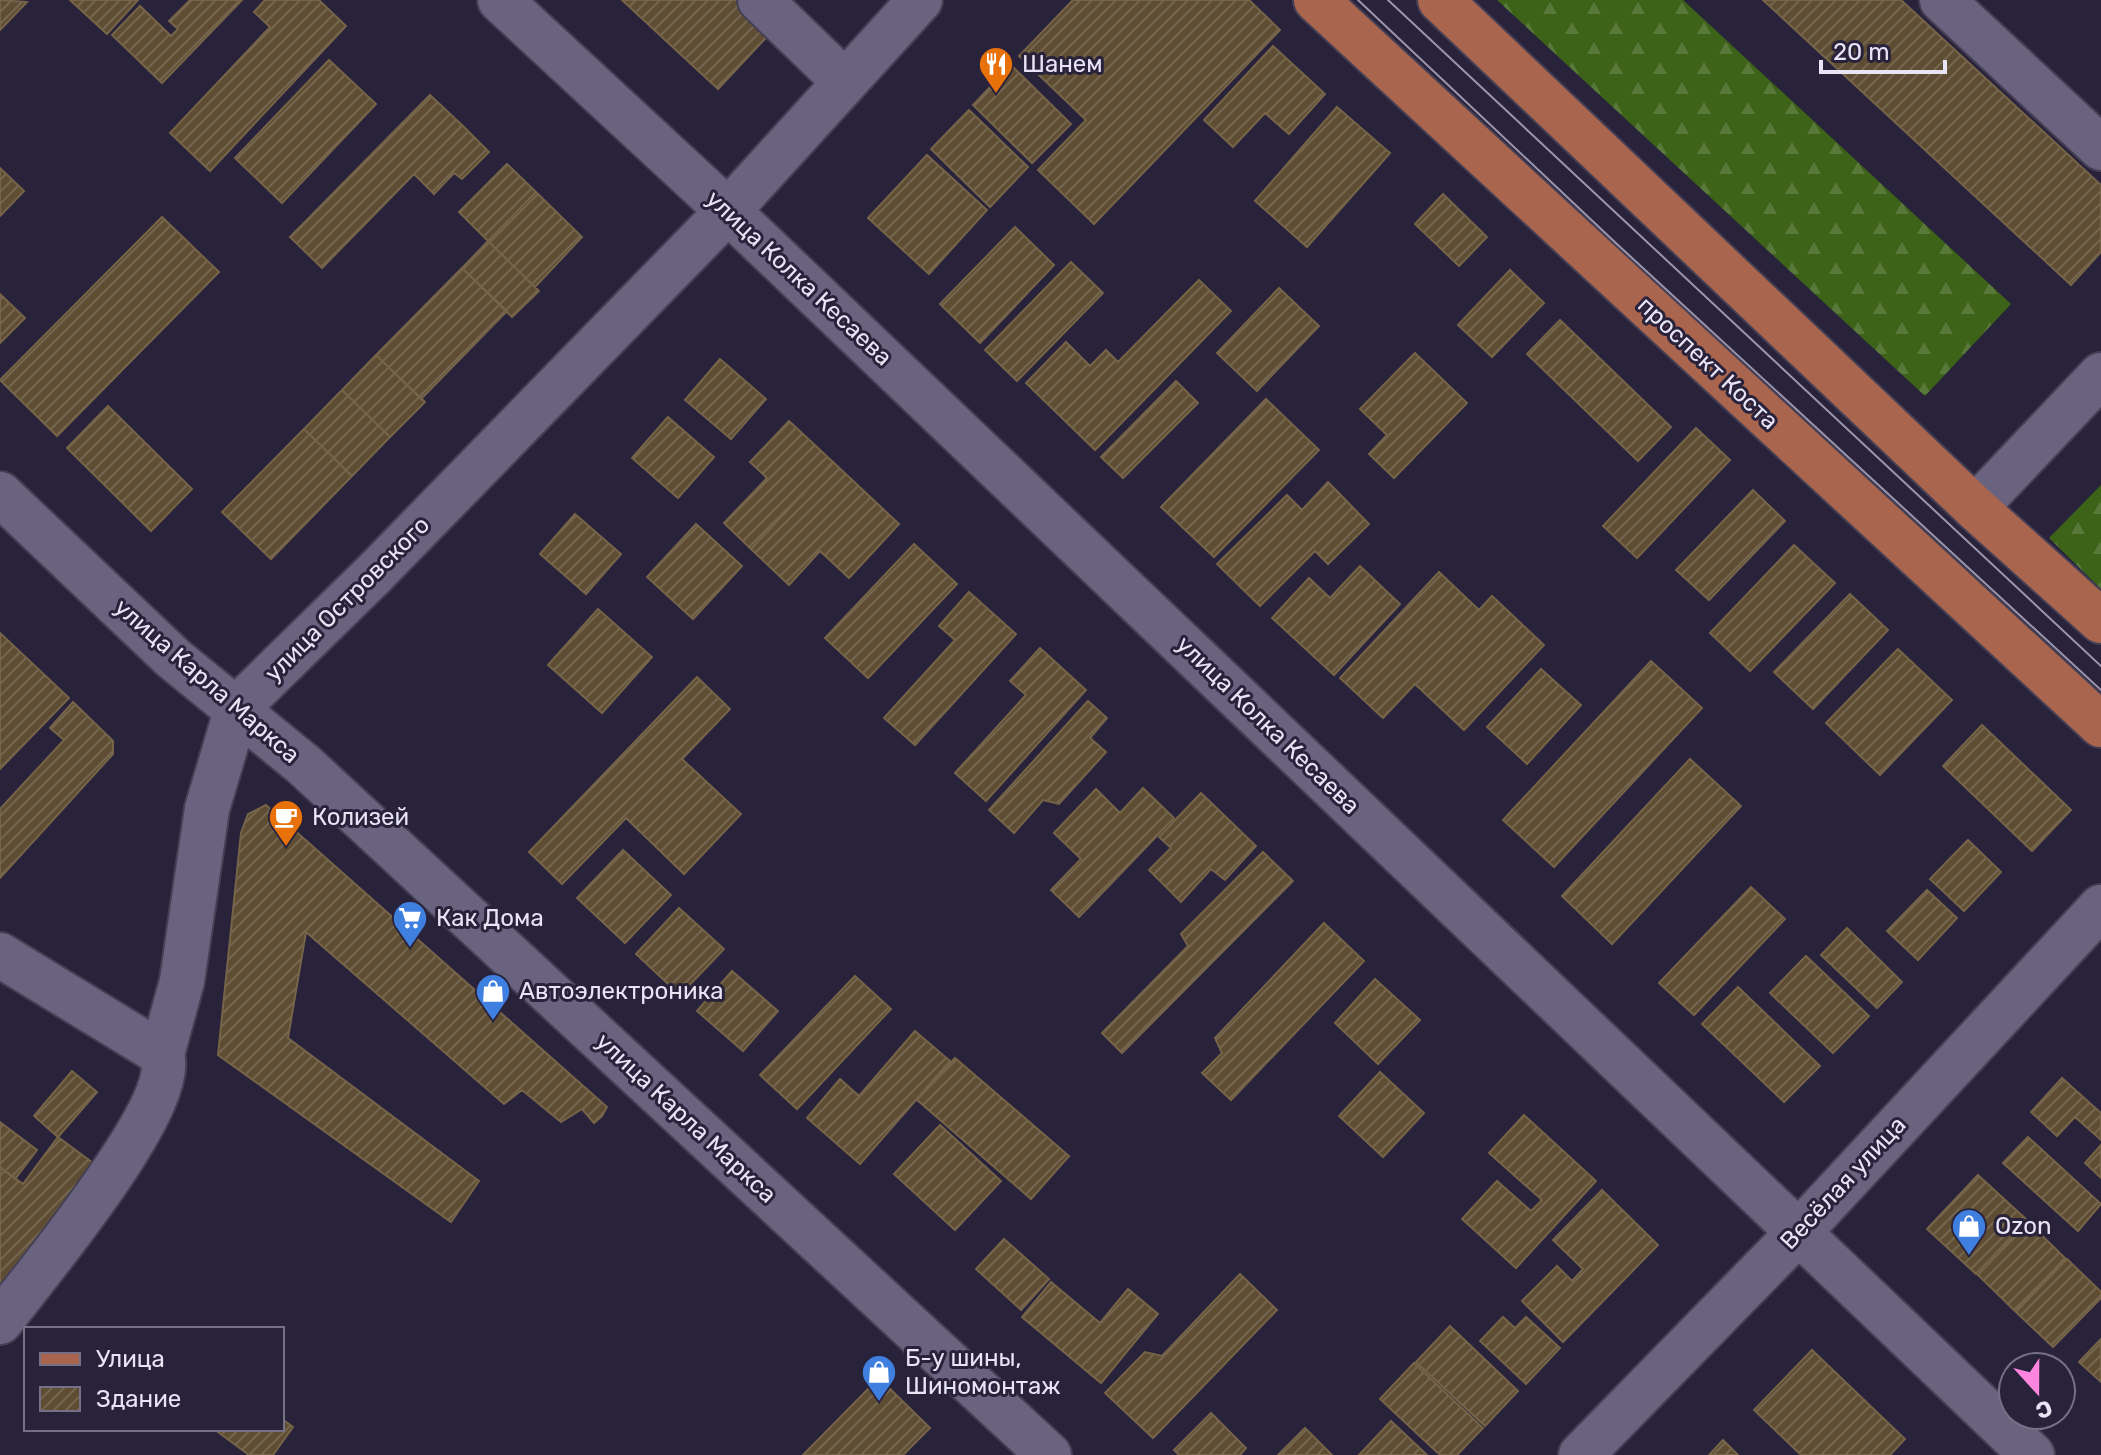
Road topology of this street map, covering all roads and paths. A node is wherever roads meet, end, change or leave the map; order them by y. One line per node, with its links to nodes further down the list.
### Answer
1 (500, 0): 9 (street, улица Колка Кесаева)
2 (760, 0): 7 (street)
3 (1316, 0): 15 (main road, проспект Коста)
4 (1440, 0): 12 (main road)
5 (1942, 0): 8 (street)
6 (917, 1): 7 (street, улица Островского)
7 (845, 82): 9 (street, улица Островского)
8 (2101, 148)
9 (728, 211): 14 (street, улица Островского); 19 (street, улица Колка Кесаева)
10 (2101, 375): 12 (street)
11 (0, 494): 14 (street, улица Карла Маркса)
12 (1975, 508): 13 (main road)
13 (2101, 621)
14 (237, 708): 18 (street, улица Островского); 21 (street, улица Карла Маркса)
15 (2101, 725)
16 (2101, 907): 19 (street, Весёлая улица)
17 (0, 955): 18 (street)
18 (162, 1054): 20 (street, улица Островского)
19 (1799, 1232): 22 (street, Весёлая улица); 23 (street, улица Колка Кесаева)
20 (0, 1322)
21 (1049, 1455)
22 (1581, 1455)
23 (2032, 1455)

